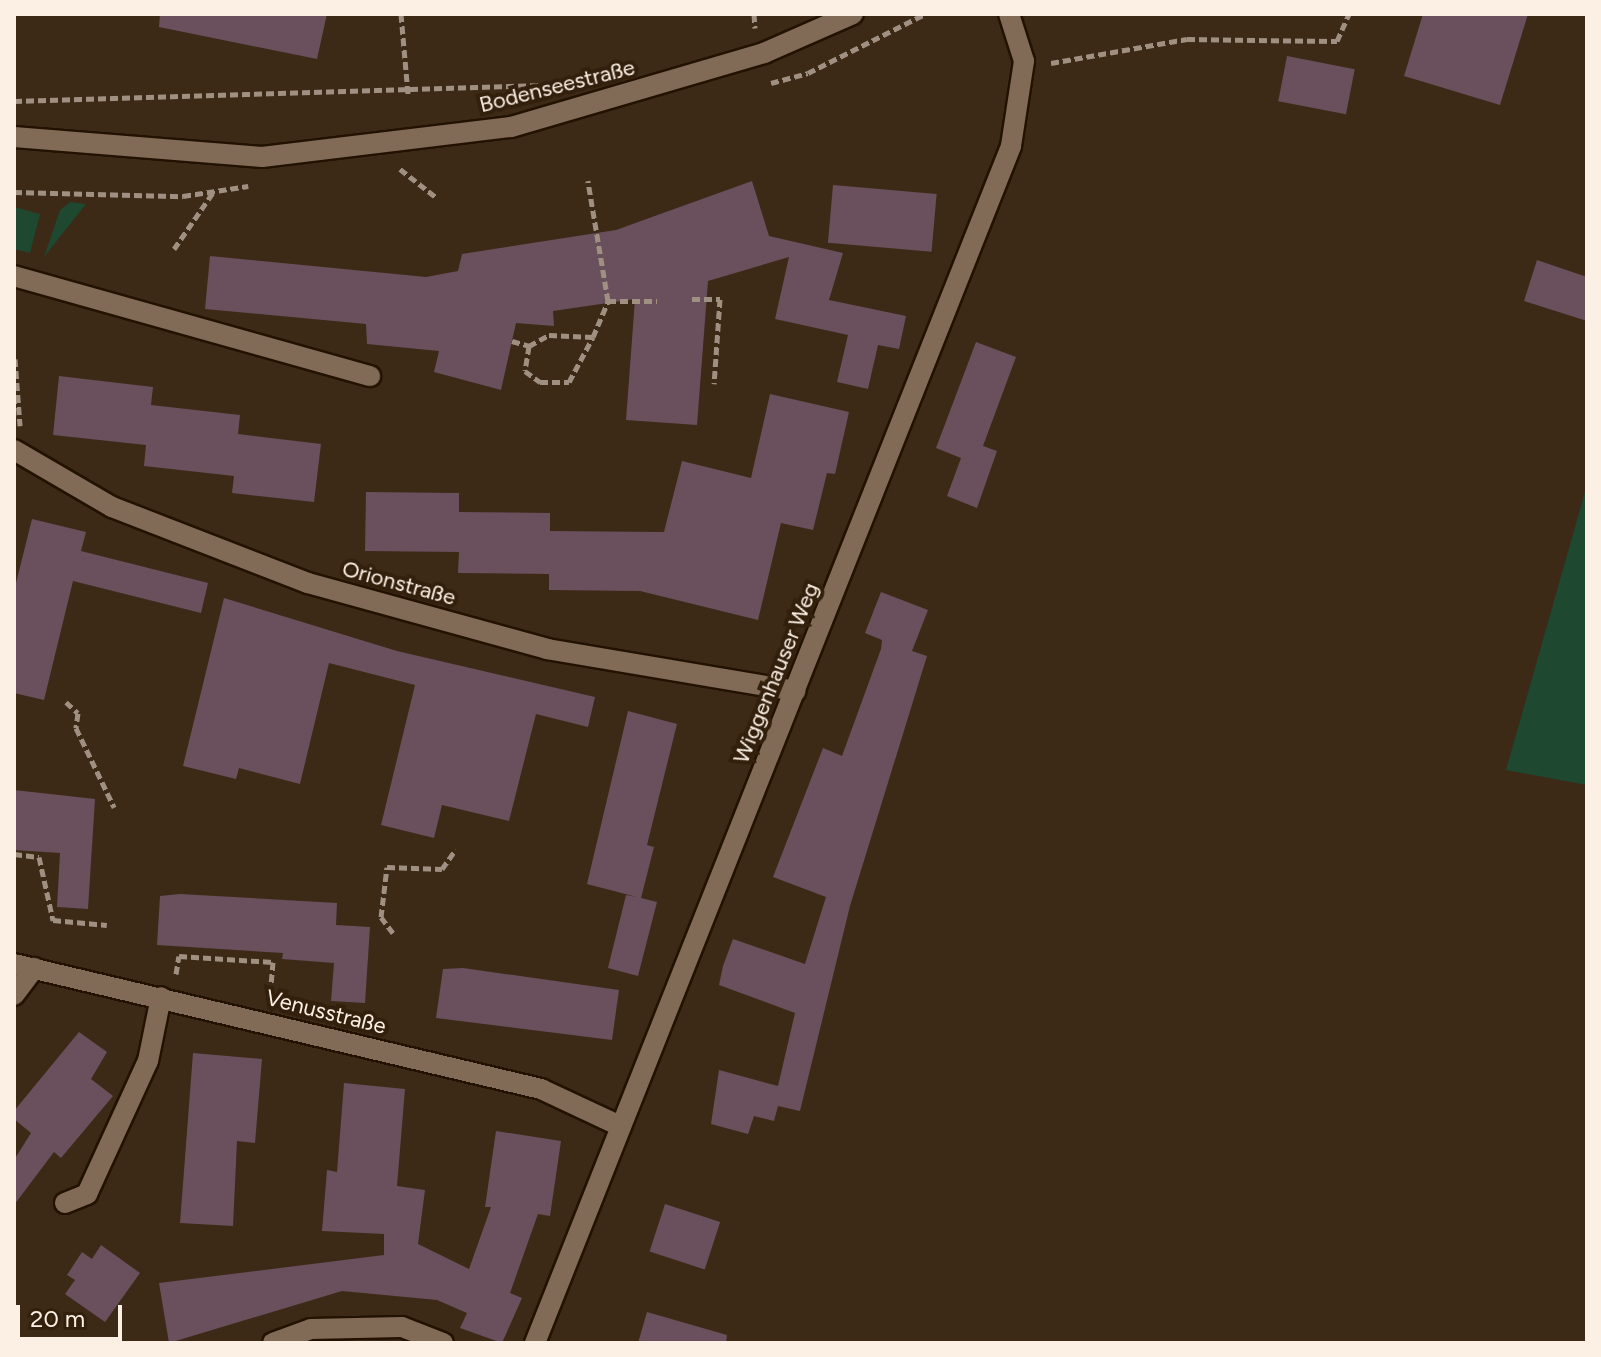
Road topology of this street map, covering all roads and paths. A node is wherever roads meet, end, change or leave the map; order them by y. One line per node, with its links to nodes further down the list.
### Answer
1 (401, 14): 11 (path)
2 (754, 14): 7 (path)
3 (853, 14): 13 (street, Bodenseestraße)
4 (1009, 14): 9 (street, Wiggenhauser Weg)
5 (1349, 14): 9 (path)
6 (766, 23): 7 (path)
7 (755, 28): 8 (path)
8 (741, 32)
9 (1024, 61): 32 (street, Wiggenhauser Weg)
10 (554, 85): 11 (path)
11 (408, 94): 12 (path)
12 (14, 101)
13 (14, 137)
14 (398, 168): 17 (path)
15 (588, 181): 21 (path)
16 (214, 191): 18 (path)
17 (437, 198)
18 (174, 249)
19 (14, 276): 29 (street)
20 (692, 299): 30 (path)
21 (608, 301): 22 (path); 25 (path)
22 (657, 301)
23 (546, 325): 24 (path)
24 (549, 335): 25 (path); 27 (path)
25 (593, 337): 27 (path)
26 (512, 341): 27 (path)
27 (529, 346)
28 (15, 359): 31 (path)
29 (370, 376)
30 (714, 384)
31 (18, 452): 32 (street, Orionstraße)
32 (795, 691): 43 (street, Wiggenhauser Weg)
33 (66, 702): 34 (path)
34 (114, 807)
35 (456, 849): 38 (path)
36 (14, 854): 37 (path)
37 (107, 925)
38 (393, 933)
39 (24, 966): 40 (street); 41 (street, Venusstraße)
40 (14, 995)
41 (167, 998): 42 (street, Venusstraße); 42 (path); 44 (street)
42 (269, 1022): 43 (street, Venusstraße)
43 (620, 1126): 47 (street, Wiggenhauser Weg)
44 (65, 1203)
45 (273, 1343): 46 (street)
46 (443, 1343)
47 (535, 1343)

